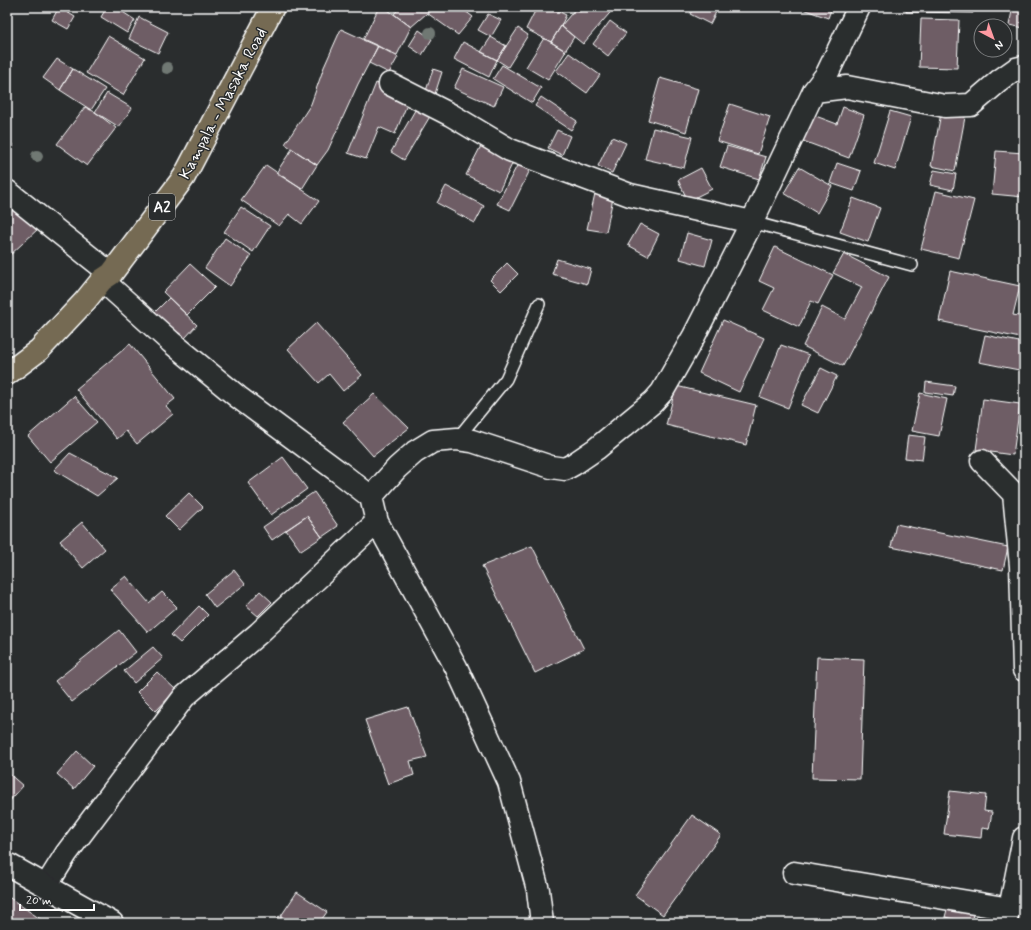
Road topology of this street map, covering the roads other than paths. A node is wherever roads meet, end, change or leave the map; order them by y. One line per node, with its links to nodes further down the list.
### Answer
1 (273, 7): 9 (main road, Kampala - Masaka Road / A2)
2 (859, 7): 5 (street)
3 (1024, 67): 5 (street)
4 (390, 84): 7 (street)
5 (814, 91): 7 (street)
6 (7, 191): 9 (street)
7 (752, 222): 8 (lane); 12 (street)
8 (912, 266)
9 (106, 277): 11 (main road, Kampala - Masaka Road / A2); 14 (street)
10 (539, 304): 12 (lane)
11 (7, 374)
12 (457, 439): 14 (street)
13 (982, 461): 16 (street)
14 (371, 497): 15 (street)
15 (377, 522): 20 (street); 23 (street)
16 (1024, 670)
17 (1024, 838): 21 (street)
18 (7, 864): 20 (street)
19 (794, 873): 21 (street)
20 (46, 886): 22 (street)
21 (1007, 916)
22 (112, 923)
23 (542, 923)

